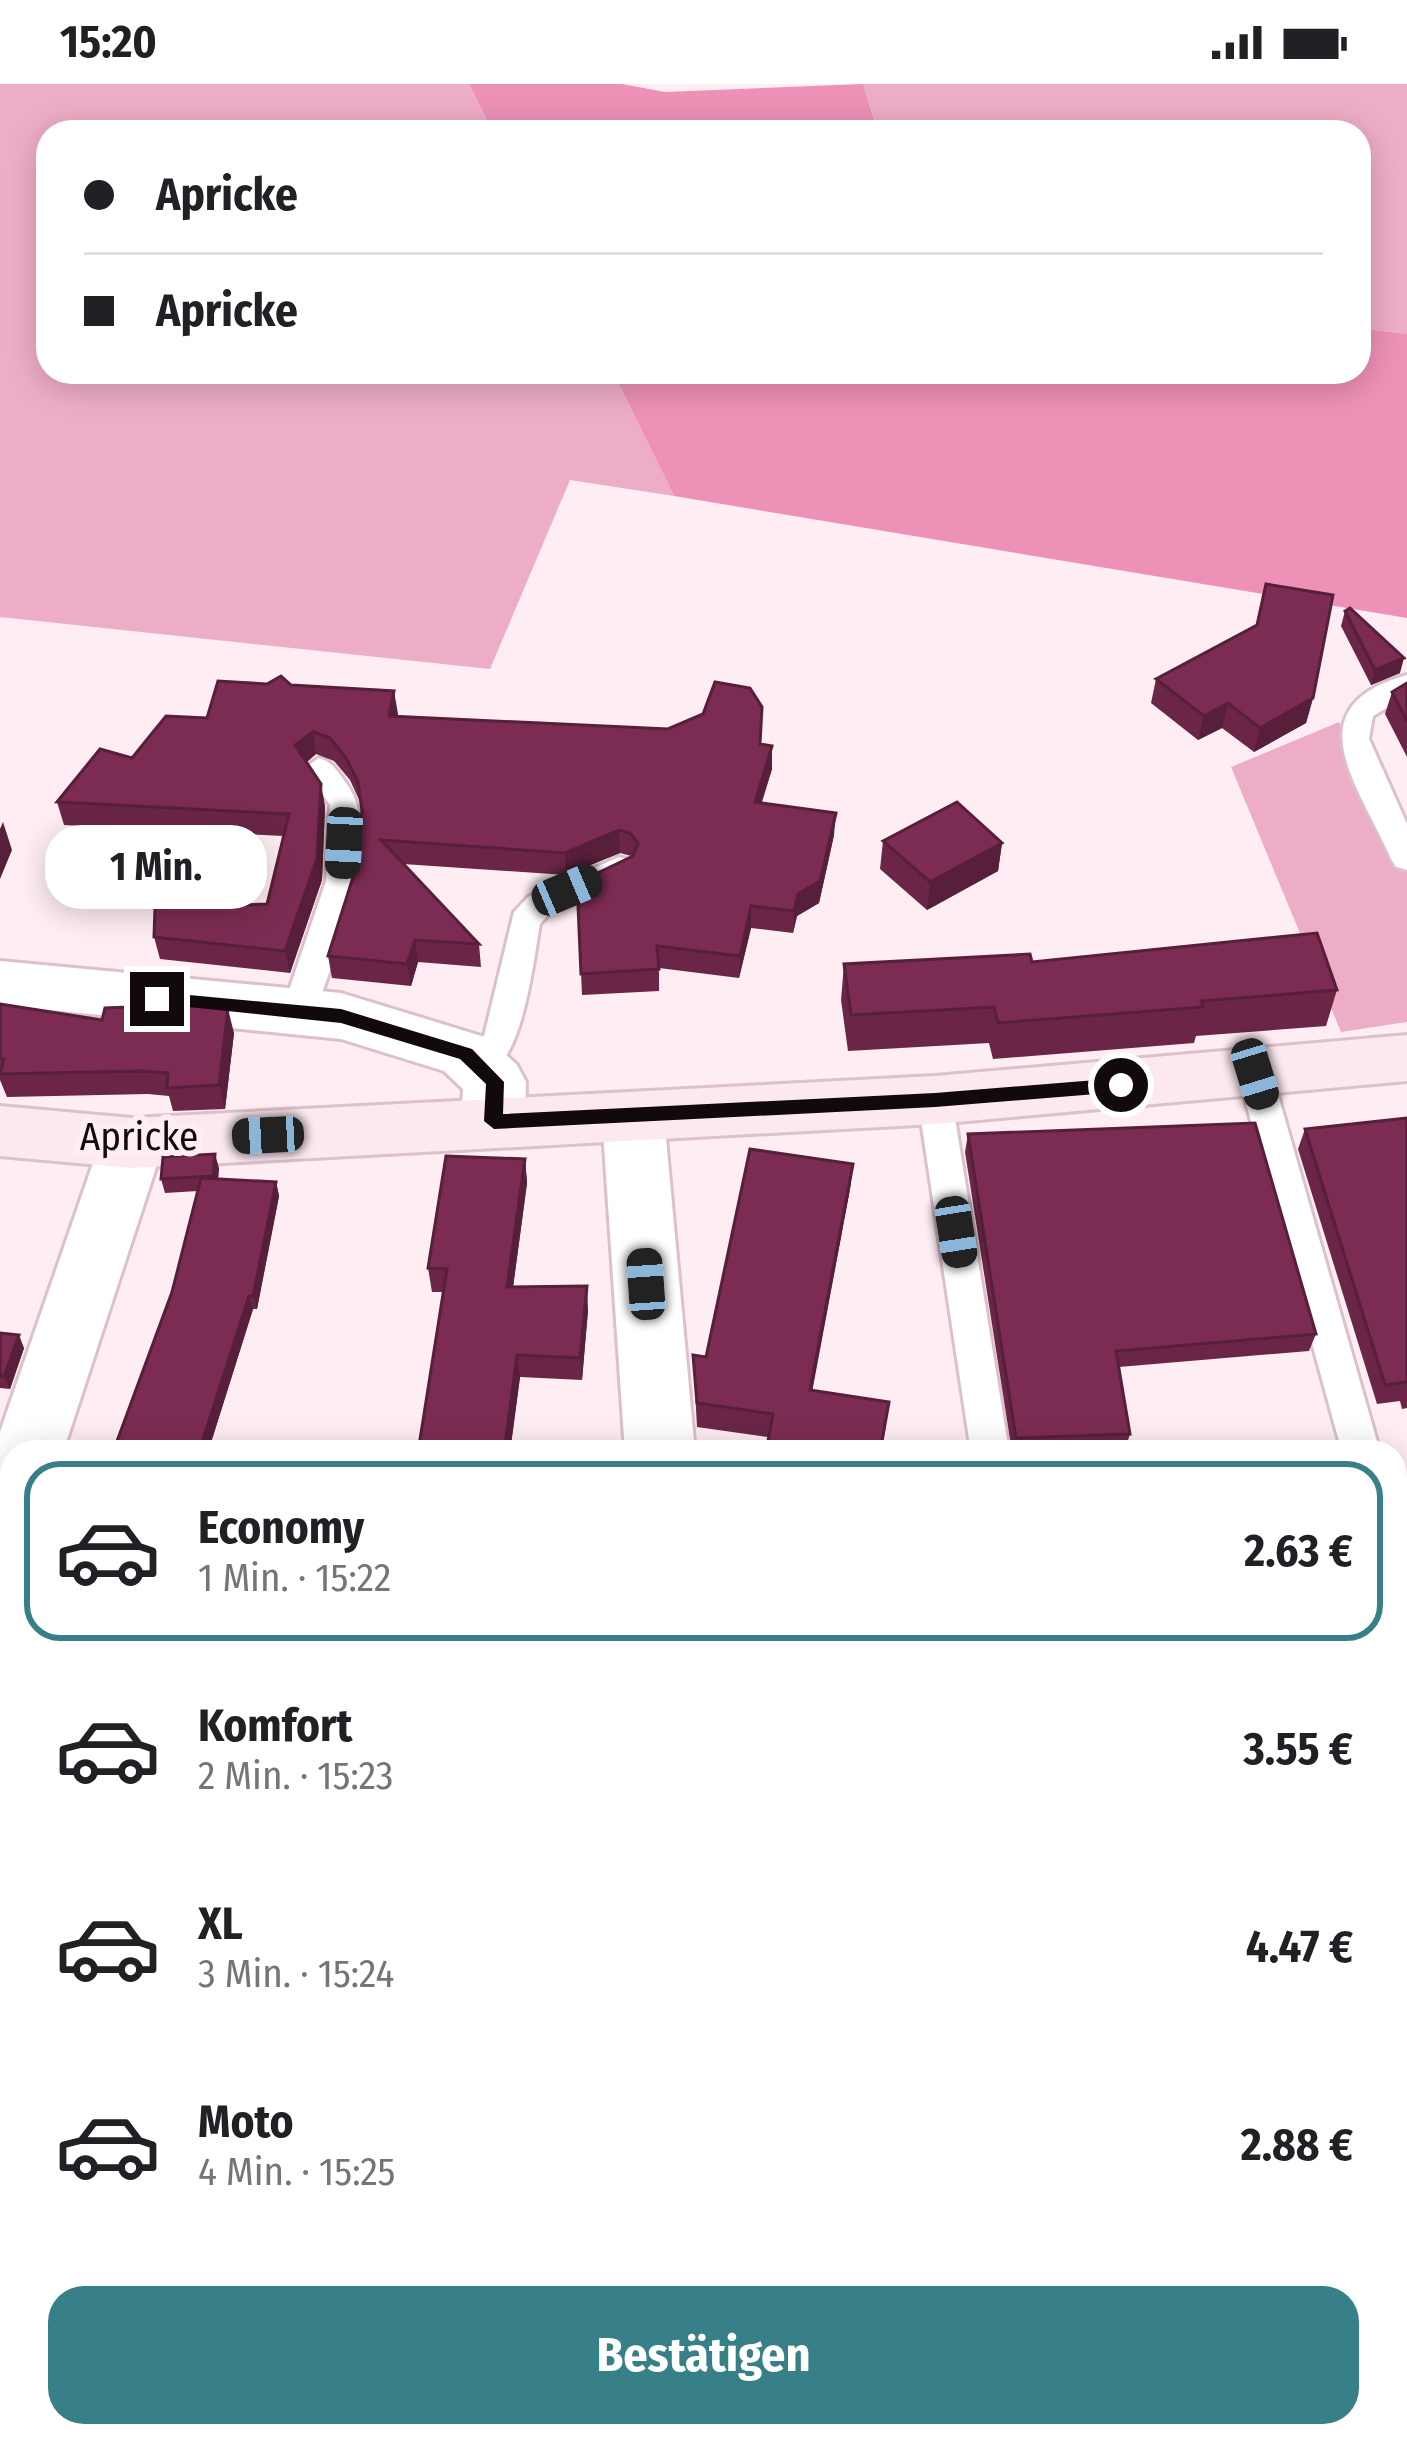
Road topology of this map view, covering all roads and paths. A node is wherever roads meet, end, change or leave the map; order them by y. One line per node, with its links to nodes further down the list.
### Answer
1 (1407, 685): 3 (lane)
2 (319, 768): 6 (lane)
3 (1407, 860)
4 (619, 868): 9 (lane)
5 (0, 983): 6 (street, Apricke)
6 (299, 1011): 9 (street, Apricke)
7 (1407, 1058): 8 (street, Apricke)
8 (1255, 1074): 10 (street, Apricke); 17 (lane)
9 (486, 1094): 11 (street, Apricke); 13 (street, Apricke)
10 (935, 1100): 11 (street, Apricke); 16 (lane)
11 (633, 1117): 15 (street)
12 (0, 1131): 13 (street, Apricke)
13 (132, 1143): 14 (street)
14 (32, 1440)
15 (659, 1440)
16 (987, 1440)
17 (1357, 1440)

